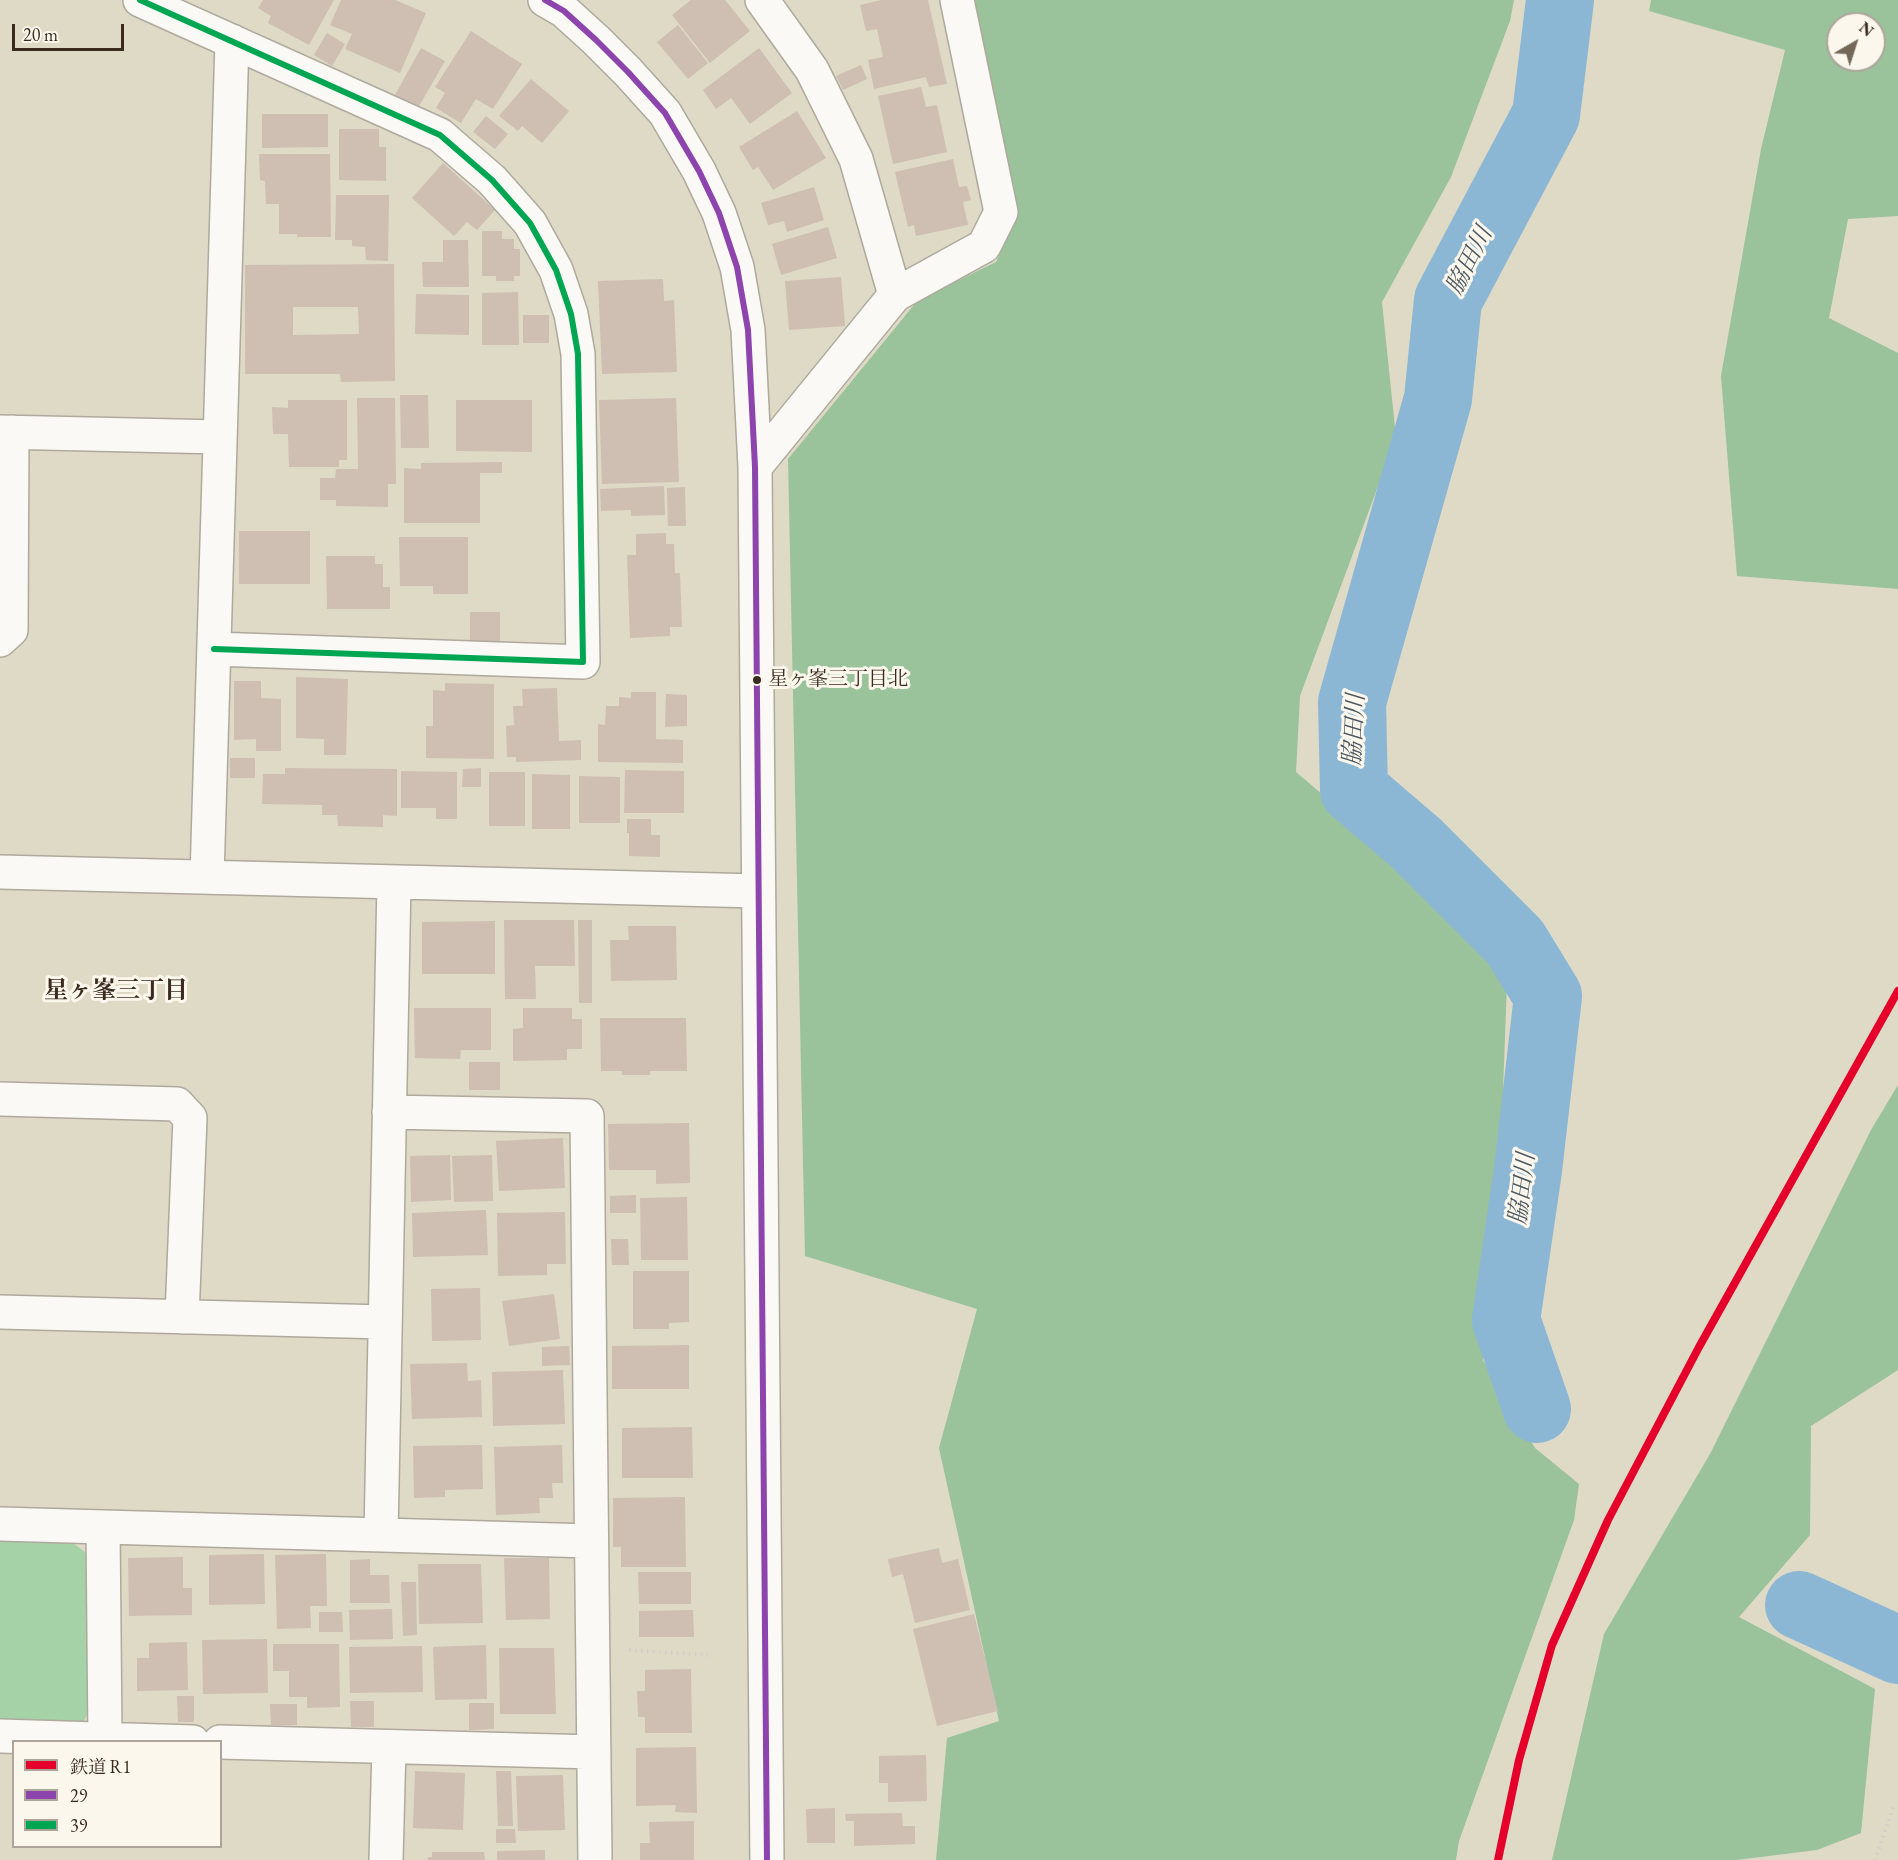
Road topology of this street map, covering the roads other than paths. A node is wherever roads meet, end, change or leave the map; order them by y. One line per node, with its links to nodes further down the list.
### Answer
1 (140, 0): 5 (street)
2 (545, 0): 9 (street)
3 (762, 0): 6 (street)
4 (957, 0): 6 (street)
5 (232, 41): 8 (street); 11 (street)
6 (895, 295): 9 (street)
7 (6, 432): 8 (street); 10 (street)
8 (220, 437): 11 (street)
9 (755, 467): 15 (street)
10 (0, 640)
11 (214, 649): 13 (street)
12 (0, 872): 13 (street)
13 (207, 877): 14 (street)
14 (394, 882): 15 (street); 17 (street)
15 (758, 891): 33 (street)
16 (0, 1099): 19 (street)
17 (389, 1112): 20 (street); 24 (street)
18 (0, 1312): 19 (street)
19 (182, 1317): 20 (street)
20 (385, 1322): 23 (street)
21 (0, 1524): 22 (street)
22 (103, 1527): 23 (street); 26 (street)
23 (381, 1535): 24 (street)
24 (591, 1541): 30 (street)
25 (0, 1736): 26 (street)
26 (105, 1739): 27 (street)
27 (135, 1740)
28 (222, 1742): 29 (street)
29 (389, 1747): 30 (street); 31 (street)
30 (594, 1752): 32 (street)
31 (386, 1860)
32 (595, 1860)
33 (767, 1860)

